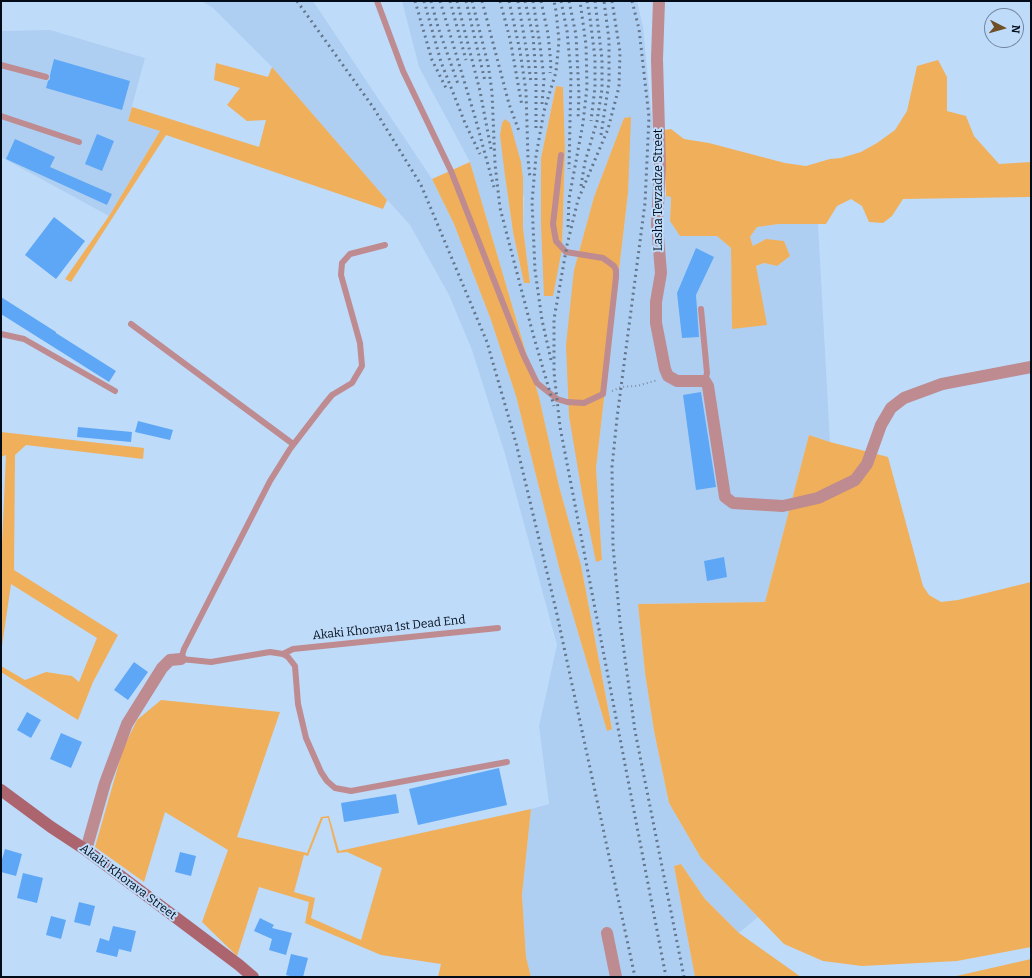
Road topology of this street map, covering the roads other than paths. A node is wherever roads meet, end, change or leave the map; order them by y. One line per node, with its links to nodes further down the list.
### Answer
1 (659, 1): 13 (street, Lasha Tevzadze Street)
2 (377, 2): 7 (lane)
3 (1, 66): 4 (lane)
4 (46, 77)
5 (1, 116): 6 (lane)
6 (79, 142)
7 (561, 155)
8 (385, 245): 15 (lane)
9 (702, 309): 13 (lane)
10 (131, 324): 15 (lane)
11 (1, 334): 14 (lane)
12 (1031, 367): 13 (street)
13 (705, 381)
14 (116, 391)
15 (293, 444): 18 (lane)
16 (498, 628): 17 (lane, Akaki Khorava 1st Dead End)
17 (283, 654): 18 (lane); 19 (lane)
18 (181, 659): 21 (street)
19 (507, 762)
20 (1, 790): 21 (street, Akaki Khorava Street)
21 (86, 850): 23 (street, Akaki Khorava Street)
22 (607, 933): 24 (street)
23 (253, 977)
24 (616, 977)

